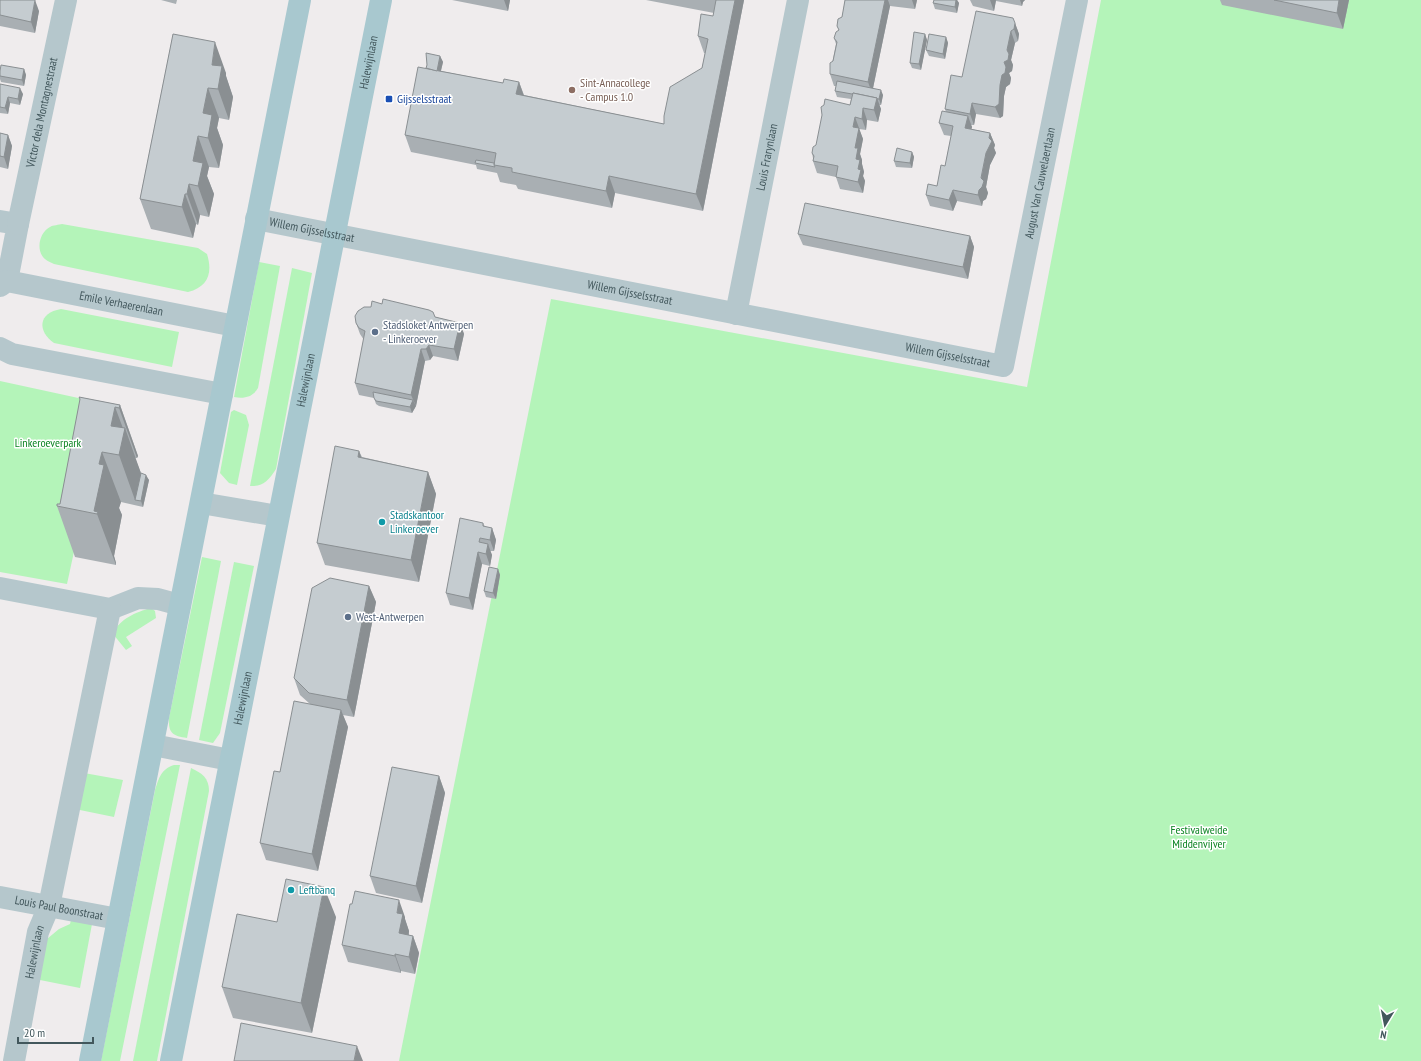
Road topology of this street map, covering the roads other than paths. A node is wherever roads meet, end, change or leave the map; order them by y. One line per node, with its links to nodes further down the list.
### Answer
1 (66, 0): 7 (street, Victor dela Montagnestraat)
2 (300, 0): 6 (main road)
3 (381, 0): 8 (main road, Halewijnlaan)
4 (798, 0): 10 (street, Louis Frarynlaan)
5 (1077, 0): 13 (street, August Van Cauwelaertlaan)
6 (256, 219): 8 (street, Willem Gijsselsstraat); 11 (main road)
7 (9, 222): 9 (street, Emile Verhaerenlaan)
8 (334, 234): 10 (street, Willem Gijsselsstraat); 16 (main road, Halewijnlaan)
9 (4, 284): 11 (street, Emile Verhaerenlaan)
10 (736, 314): 13 (street, Willem Gijsselsstraat)
11 (235, 326): 14 (main road)
12 (0, 348): 14 (street)
13 (1003, 366)
14 (222, 394): 15 (main road)
15 (201, 503): 16 (street); 18 (main road)
16 (278, 516): 21 (main road, Halewijnlaan)
17 (0, 588): 19 (street)
18 (180, 605): 19 (street); 20 (main road)
19 (110, 609): 23 (street, Halewijnlaan)
20 (153, 745): 21 (street); 24 (main road)
21 (230, 760): 27 (main road, Halewijnlaan)
22 (0, 897): 23 (street, Louis Paul Boonstraat)
23 (49, 906): 24 (street, Louis Paul Boonstraat); 25 (street, Halewijnlaan)
24 (118, 919): 26 (main road)
25 (14, 1061)
26 (90, 1061)
27 (171, 1061)

